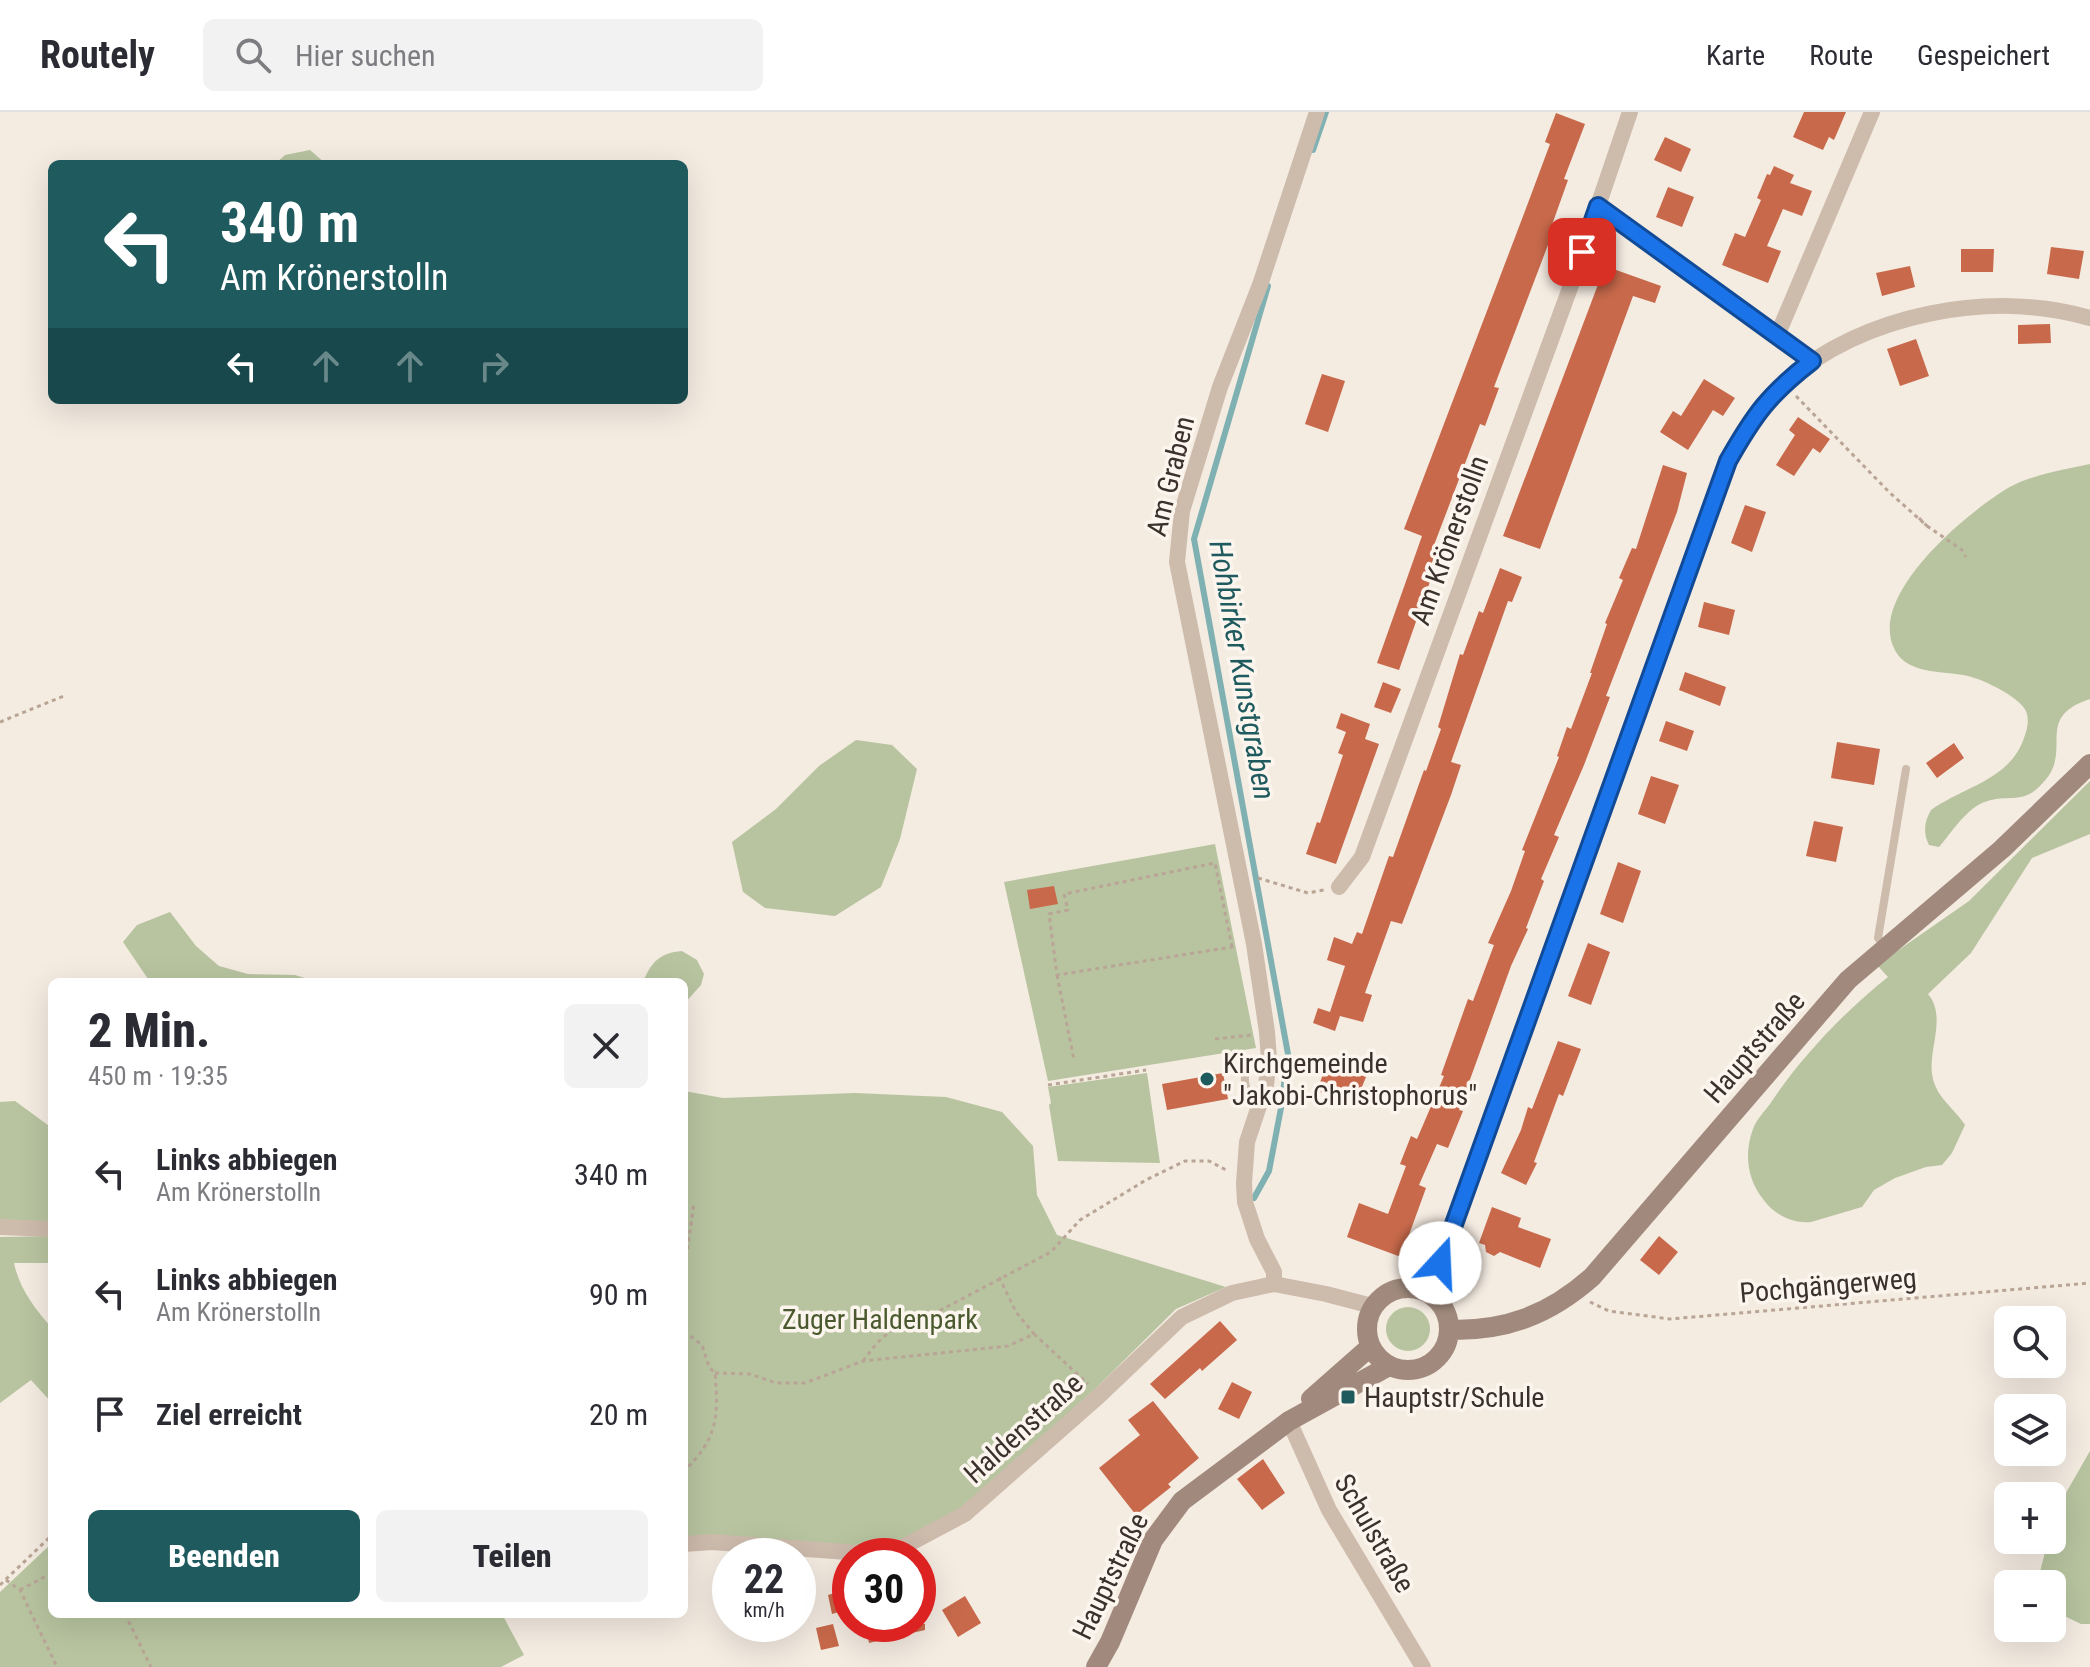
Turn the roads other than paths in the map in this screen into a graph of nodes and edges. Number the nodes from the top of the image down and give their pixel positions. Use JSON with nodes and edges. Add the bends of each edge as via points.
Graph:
{"nodes":[{"id":1,"x":1317,"y":112,"type":"edge"},
{"id":2,"x":1630,"y":112,"type":"edge"},
{"id":3,"x":1872,"y":112,"type":"edge"},
{"id":4,"x":1598,"y":206,"type":"junction"},
{"id":5,"x":2090,"y":318,"type":"edge"},
{"id":6,"x":1777,"y":336,"type":"junction"},
{"id":7,"x":1812,"y":361,"type":"junction"},
{"id":8,"x":2090,"y":764,"type":"edge"},
{"id":9,"x":1906,"y":769,"type":"dead end"},
{"id":10,"x":1339,"y":887,"type":"road end"},
{"id":11,"x":1886,"y":948,"type":"junction"},
{"id":12,"x":0,"y":1227,"type":"edge"},
{"id":13,"x":48,"y":1229,"type":"edge"},
{"id":14,"x":1274,"y":1284,"type":"junction"},
{"id":15,"x":1429,"y":1293,"type":"junction"},
{"id":16,"x":1372,"y":1306,"type":"junction"},
{"id":17,"x":1449,"y":1330,"type":"junction"},
{"id":18,"x":1370,"y":1347,"type":"junction"},
{"id":19,"x":1389,"y":1366,"type":"junction"},
{"id":20,"x":1289,"y":1421,"type":"junction"},
{"id":21,"x":688,"y":1544,"type":"edge"},
{"id":22,"x":1096,"y":1667,"type":"edge"},
{"id":23,"x":1423,"y":1667,"type":"edge"}],
"edges":[{"from":1,"to":14,"type":"street","name":"Am Graben","via":[[1220,387],[1182,511],[1177,562],[1267,1032],[1266,1085],[1247,1142],[1244,1183],[1245,1202],[1274,1272]]},
{"from":2,"to":4,"type":"street","name":"Am Krönerstolln"},
{"from":3,"to":6,"type":"street"},
{"from":4,"to":6,"type":"street"},
{"from":4,"to":10,"type":"street","name":"Am Krönerstolln","via":[[1362,857]]},
{"from":5,"to":7,"type":"street","via":[[2026,305],[1908,318]]},
{"from":6,"to":7,"type":"street"},
{"from":7,"to":15,"type":"street","via":[[1765,402],[1728,461]]},
{"from":8,"to":11,"type":"street","name":"Hauptstraße","via":[[2002,849]]},
{"from":9,"to":11,"type":"lane","via":[[1878,938]]},
{"from":11,"to":17,"type":"street","name":"Hauptstraße","via":[[1848,980],[1576,1291],[1517,1322]]},
{"from":12,"to":13,"type":"street"},
{"from":14,"to":16,"type":"street","name":"Haldenstraße"},
{"from":14,"to":21,"type":"street","name":"Haldenstraße","via":[[1232,1293],[1182,1317],[965,1514],[888,1555]]},
{"from":15,"to":16,"type":"street","via":[[1399,1288]]},
{"from":15,"to":17,"type":"street","via":[[1445,1310]]},
{"from":16,"to":18,"type":"street","via":[[1366,1325]]},
{"from":17,"to":19,"type":"street","via":[[1441,1353],[1426,1366]]},
{"from":18,"to":19,"type":"street"},
{"from":18,"to":20,"type":"street","name":"Hauptstraße"},
{"from":19,"to":20,"type":"street","name":"Hauptstraße"},
{"from":20,"to":22,"type":"street","name":"Hauptstraße","via":[[1182,1501],[1166,1520]]},
{"from":20,"to":23,"type":"street","name":"Schulstraße","via":[[1329,1510]]}]}
